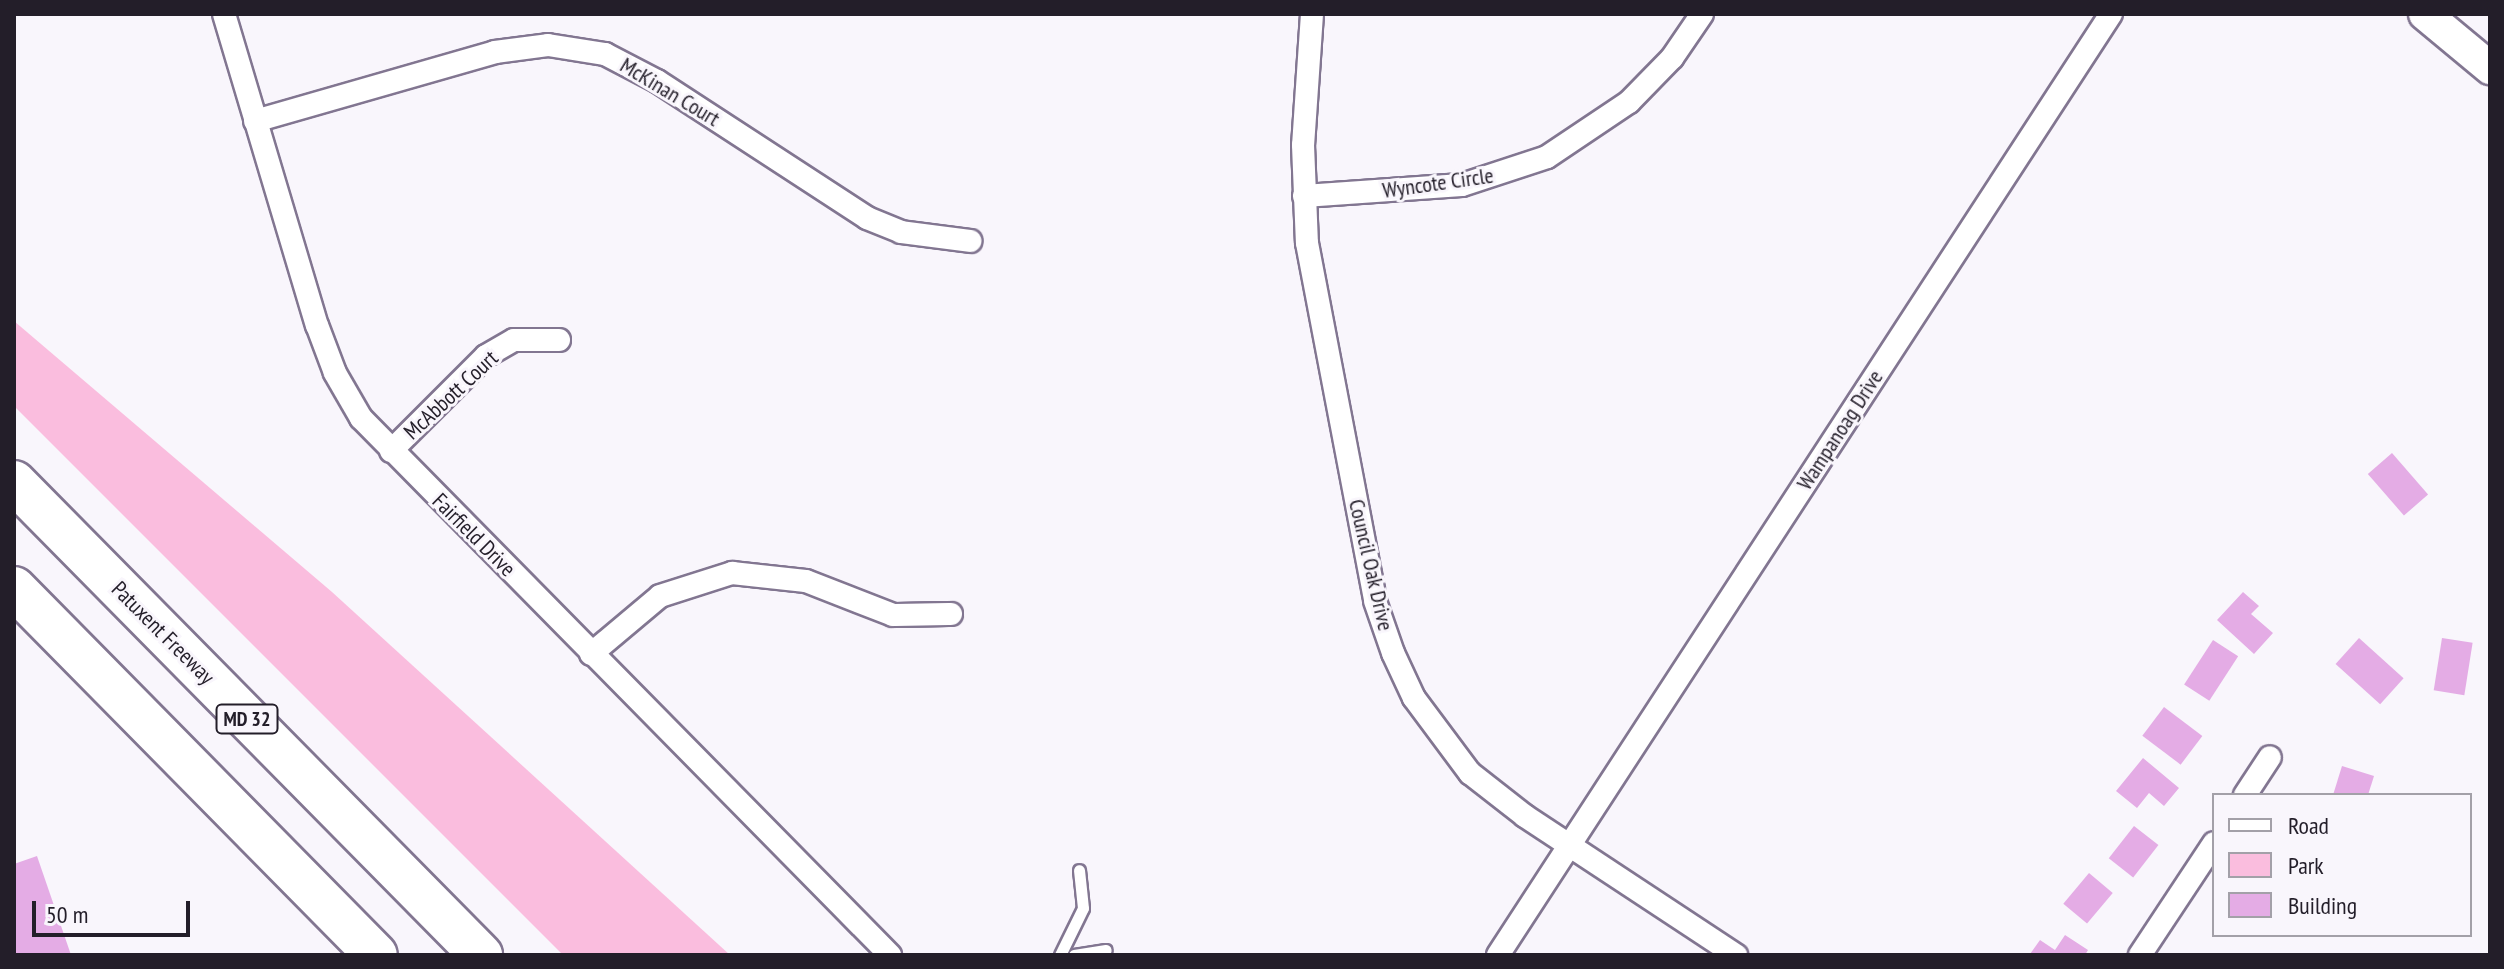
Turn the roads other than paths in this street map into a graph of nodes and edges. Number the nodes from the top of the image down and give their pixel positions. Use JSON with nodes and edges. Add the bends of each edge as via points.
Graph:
{"nodes":[{"id":1,"x":224,"y":14,"type":"edge"},
{"id":2,"x":1312,"y":14,"type":"edge"},
{"id":3,"x":1702,"y":14,"type":"edge"},
{"id":4,"x":2111,"y":14,"type":"edge"},
{"id":5,"x":2425,"y":14,"type":"edge"},
{"id":6,"x":2490,"y":68,"type":"edge"},
{"id":7,"x":255,"y":121,"type":"junction"},
{"id":8,"x":1304,"y":196,"type":"junction"},
{"id":9,"x":970,"y":241,"type":"dead end"},
{"id":10,"x":559,"y":340,"type":"dead end"},
{"id":11,"x":391,"y":451,"type":"junction"},
{"id":12,"x":14,"y":482,"type":"edge"},
{"id":13,"x":14,"y":588,"type":"edge"},
{"id":14,"x":951,"y":614,"type":"dead end"},
{"id":15,"x":591,"y":654,"type":"junction"},
{"id":16,"x":2270,"y":757,"type":"dead end"},
{"id":17,"x":2246,"y":793,"type":"edge"},
{"id":18,"x":1569,"y":846,"type":"junction"},
{"id":19,"x":2212,"y":846,"type":"edge"},
{"id":20,"x":1079,"y":870,"type":"dead end"},
{"id":21,"x":1106,"y":950,"type":"dead end"},
{"id":22,"x":376,"y":955,"type":"edge"},
{"id":23,"x":481,"y":955,"type":"edge"},
{"id":24,"x":890,"y":955,"type":"edge"},
{"id":25,"x":1060,"y":955,"type":"edge"},
{"id":26,"x":1074,"y":955,"type":"edge"},
{"id":27,"x":1498,"y":955,"type":"edge"},
{"id":28,"x":1736,"y":955,"type":"edge"},
{"id":29,"x":2140,"y":955,"type":"edge"}],
"edges":[{"from":1,"to":7,"type":"street","name":"Fairfield Drive"},
{"from":2,"to":8,"type":"street","name":"Council Oak Drive","via":[[1304,76]]},
{"from":3,"to":8,"type":"street","name":"Wyncote Circle","via":[[1672,58],[1629,102],[1547,157],[1462,185]]},
{"from":4,"to":18,"type":"street","name":"Wampanoag Drive"},
{"from":5,"to":6,"type":"street"},
{"from":7,"to":9,"type":"street","name":"McKinan Court","via":[[495,52],[548,45],[605,54],[657,81],[867,218],[901,232]]},
{"from":7,"to":11,"type":"street","name":"Fairfield Drive","via":[[335,373],[361,418]]},
{"from":8,"to":18,"type":"street","name":"Council Oak Drive","via":[[1307,243],[1341,428],[1375,601],[1393,653],[1414,698],[1470,773]]},
{"from":10,"to":11,"type":"street","name":"McAbbott Court","via":[[514,340],[486,356]]},
{"from":11,"to":15,"type":"street","name":"Fairfield Drive"},
{"from":12,"to":23,"type":"highway","name":"Patuxent Freeway","number":"MD 32"},
{"from":13,"to":22,"type":"highway"},
{"from":14,"to":15,"type":"street","via":[[893,615],[806,581],[732,573],[660,596]]},
{"from":15,"to":24,"type":"street","name":"Fairfield Drive"},
{"from":16,"to":17,"type":"street"},
{"from":18,"to":27,"type":"street","name":"Wampanoag Drive"},
{"from":18,"to":28,"type":"street","name":"Council Oak Drive"},
{"from":19,"to":29,"type":"street"},
{"from":20,"to":25,"type":"lane","via":[[1083,908]]},
{"from":21,"to":26,"type":"lane"}]}
